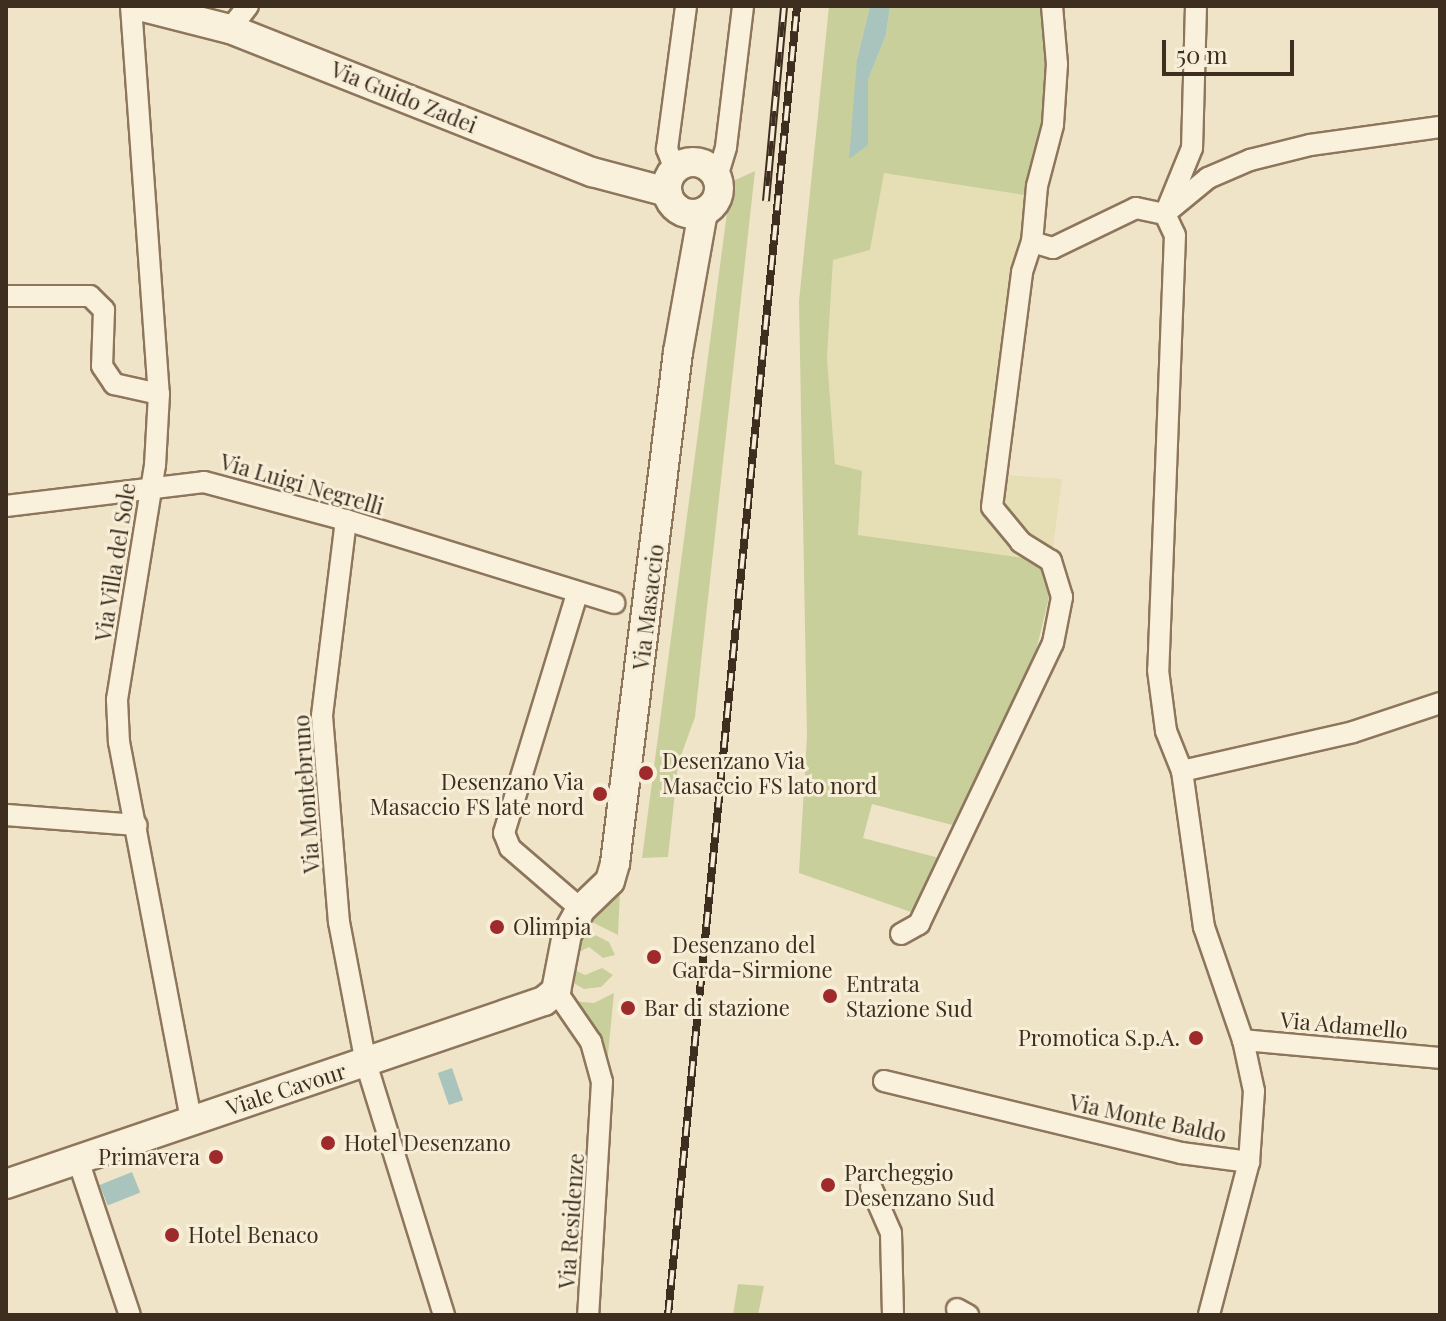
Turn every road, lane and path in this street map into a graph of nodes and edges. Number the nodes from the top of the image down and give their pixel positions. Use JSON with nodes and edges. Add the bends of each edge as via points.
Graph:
{"nodes":[{"id":1,"x":131,"y":6,"type":"edge"},
{"id":2,"x":139,"y":6,"type":"edge"},
{"id":3,"x":248,"y":6,"type":"edge"},
{"id":4,"x":686,"y":6,"type":"edge"},
{"id":5,"x":743,"y":6,"type":"edge"},
{"id":6,"x":1052,"y":6,"type":"edge"},
{"id":7,"x":1196,"y":6,"type":"edge"},
{"id":8,"x":230,"y":29,"type":"junction"},
{"id":9,"x":1440,"y":127,"type":"edge"},
{"id":10,"x":717,"y":177,"type":"junction"},
{"id":11,"x":671,"y":181,"type":"junction"},
{"id":12,"x":703,"y":212,"type":"junction"},
{"id":13,"x":1165,"y":214,"type":"junction"},
{"id":14,"x":1032,"y":242,"type":"junction"},
{"id":15,"x":6,"y":296,"type":"edge"},
{"id":16,"x":159,"y":394,"type":"junction"},
{"id":17,"x":150,"y":489,"type":"junction"},
{"id":18,"x":6,"y":506,"type":"edge"},
{"id":19,"x":346,"y":520,"type":"junction"},
{"id":20,"x":577,"y":594,"type":"junction"},
{"id":21,"x":614,"y":603,"type":"dead end"},
{"id":22,"x":1440,"y":703,"type":"edge"},
{"id":23,"x":1182,"y":771,"type":"junction"},
{"id":24,"x":6,"y":815,"type":"edge"},
{"id":25,"x":137,"y":825,"type":"junction"},
{"id":26,"x":581,"y":909,"type":"junction"},
{"id":27,"x":901,"y":934,"type":"dead end"},
{"id":28,"x":558,"y":988,"type":"junction"},
{"id":29,"x":1243,"y":1040,"type":"junction"},
{"id":30,"x":1440,"y":1058,"type":"edge"},
{"id":31,"x":366,"y":1063,"type":"junction"},
{"id":32,"x":884,"y":1081,"type":"dead end"},
{"id":33,"x":191,"y":1121,"type":"junction"},
{"id":34,"x":78,"y":1160,"type":"junction"},
{"id":35,"x":1249,"y":1162,"type":"junction"},
{"id":36,"x":6,"y":1184,"type":"edge"},
{"id":37,"x":871,"y":1187,"type":"dead end"},
{"id":38,"x":130,"y":1315,"type":"edge"},
{"id":39,"x":444,"y":1315,"type":"edge"},
{"id":40,"x":588,"y":1315,"type":"edge"},
{"id":41,"x":893,"y":1315,"type":"edge"},
{"id":42,"x":1209,"y":1315,"type":"edge"}],
"edges":[{"from":1,"to":16,"type":"street","name":"Via Villa del Sole"},
{"from":2,"to":8,"type":"street","name":"Via Guido Zadei"},
{"from":3,"to":8,"type":"street"},
{"from":4,"to":11,"type":"street","via":[[667,149]]},
{"from":5,"to":10,"type":"street","via":[[726,147]]},
{"from":6,"to":14,"type":"street","via":[[1057,64],[1053,125],[1037,186]]},
{"from":7,"to":13,"type":"street","via":[[1192,148]]},
{"from":8,"to":11,"type":"street","name":"Via Guido Zadei","via":[[592,172]]},
{"from":9,"to":13,"type":"street","via":[[1310,145],[1250,160],[1208,178]]},
{"from":10,"to":11,"type":"street","via":[[698,163]]},
{"from":10,"to":12,"type":"street","via":[[715,201]]},
{"from":11,"to":12,"type":"street","via":[[680,211]]},
{"from":12,"to":26,"type":"street","name":"Via Masaccio","via":[[678,352],[620,839],[610,881]]},
{"from":13,"to":14,"type":"street","via":[[1136,208],[1053,248]]},
{"from":13,"to":23,"type":"street","via":[[1175,235],[1158,670],[1166,731]]},
{"from":14,"to":27,"type":"street","via":[[1022,272],[992,507],[1021,542],[1051,561],[1062,597],[1053,643],[919,924]]},
{"from":15,"to":16,"type":"street","via":[[90,296],[104,310],[102,366],[114,384]]},
{"from":16,"to":17,"type":"street","name":"Via Villa del Sole"},
{"from":17,"to":18,"type":"street","name":"Via Luigi Negrelli"},
{"from":17,"to":19,"type":"street","name":"Via Luigi Negrelli","via":[[204,482]]},
{"from":17,"to":25,"type":"street","name":"Via Villa del Sole","via":[[117,700],[119,742]]},
{"from":19,"to":20,"type":"street","name":"Via Luigi Negrelli"},
{"from":19,"to":31,"type":"street","name":"Via Montebruno","via":[[322,716],[339,922]]},
{"from":20,"to":21,"type":"street","name":"Via Luigi Negrelli"},
{"from":20,"to":26,"type":"street","via":[[504,833],[510,848]]},
{"from":22,"to":23,"type":"street","via":[[1353,732]]},
{"from":23,"to":29,"type":"street","via":[[1204,927]]},
{"from":24,"to":25,"type":"street"},
{"from":25,"to":33,"type":"street","name":"Via Villa del Sole"},
{"from":26,"to":28,"type":"street","name":"Via Masaccio","via":[[557,963]]},
{"from":28,"to":31,"type":"street","name":"Viale Cavour","via":[[544,1001]]},
{"from":28,"to":40,"type":"street","name":"Via Residenze","via":[[601,1067],[602,1130]]},
{"from":29,"to":30,"type":"street","name":"Via Adamello"},
{"from":29,"to":35,"type":"street","via":[[1254,1091]]},
{"from":31,"to":33,"type":"street","name":"Viale Cavour"},
{"from":31,"to":39,"type":"street","name":"Via Montebruno"},
{"from":32,"to":35,"type":"street","name":"Via Monte Baldo","via":[[1181,1153]]},
{"from":33,"to":34,"type":"street","name":"Viale Cavour"},
{"from":34,"to":36,"type":"street","name":"Viale Cavour"},
{"from":34,"to":38,"type":"street"},
{"from":35,"to":42,"type":"street","name":"Via Monte Baldo"},
{"from":37,"to":41,"type":"street","via":[[891,1233]]}]}
